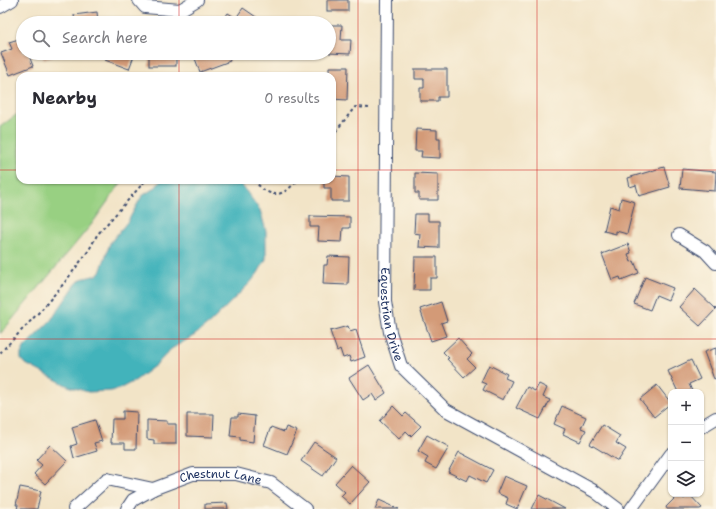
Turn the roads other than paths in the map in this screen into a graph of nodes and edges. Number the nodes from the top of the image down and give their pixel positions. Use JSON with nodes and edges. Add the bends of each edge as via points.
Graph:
{"nodes":[{"id":1,"x":12,"y":0,"type":"edge"},
{"id":2,"x":139,"y":0,"type":"edge"},
{"id":3,"x":197,"y":0,"type":"edge"},
{"id":4,"x":387,"y":0,"type":"edge"},
{"id":5,"x":0,"y":6,"type":"edge"},
{"id":6,"x":680,"y":235,"type":"dead end"},
{"id":7,"x":716,"y":263,"type":"edge"},
{"id":8,"x":716,"y":418,"type":"edge"},
{"id":9,"x":704,"y":426,"type":"edge"},
{"id":10,"x":668,"y":458,"type":"edge"},
{"id":11,"x":153,"y":489,"type":"junction"},
{"id":12,"x":74,"y":509,"type":"edge"},
{"id":13,"x":127,"y":509,"type":"edge"},
{"id":14,"x":305,"y":509,"type":"edge"},
{"id":15,"x":618,"y":509,"type":"edge"},
{"id":16,"x":631,"y":509,"type":"edge"}],
"edges":[{"from":1,"to":5,"type":"street"},
{"from":2,"to":3,"type":"street","via":[[145,7],[180,10]]},
{"from":4,"to":15,"type":"street","name":"Equestrian Drive","via":[[384,302],[401,366],[446,410],[594,491]]},
{"from":6,"to":7,"type":"street","via":[[705,251]]},
{"from":8,"to":9,"type":"street"},
{"from":10,"to":16,"type":"street"},
{"from":11,"to":12,"type":"street","via":[[108,479]]},
{"from":11,"to":13,"type":"street","name":"Chestnut Lane","via":[[133,500]]},
{"from":11,"to":14,"type":"street","name":"Chestnut Lane","via":[[193,474],[236,474],[271,483]]}]}
